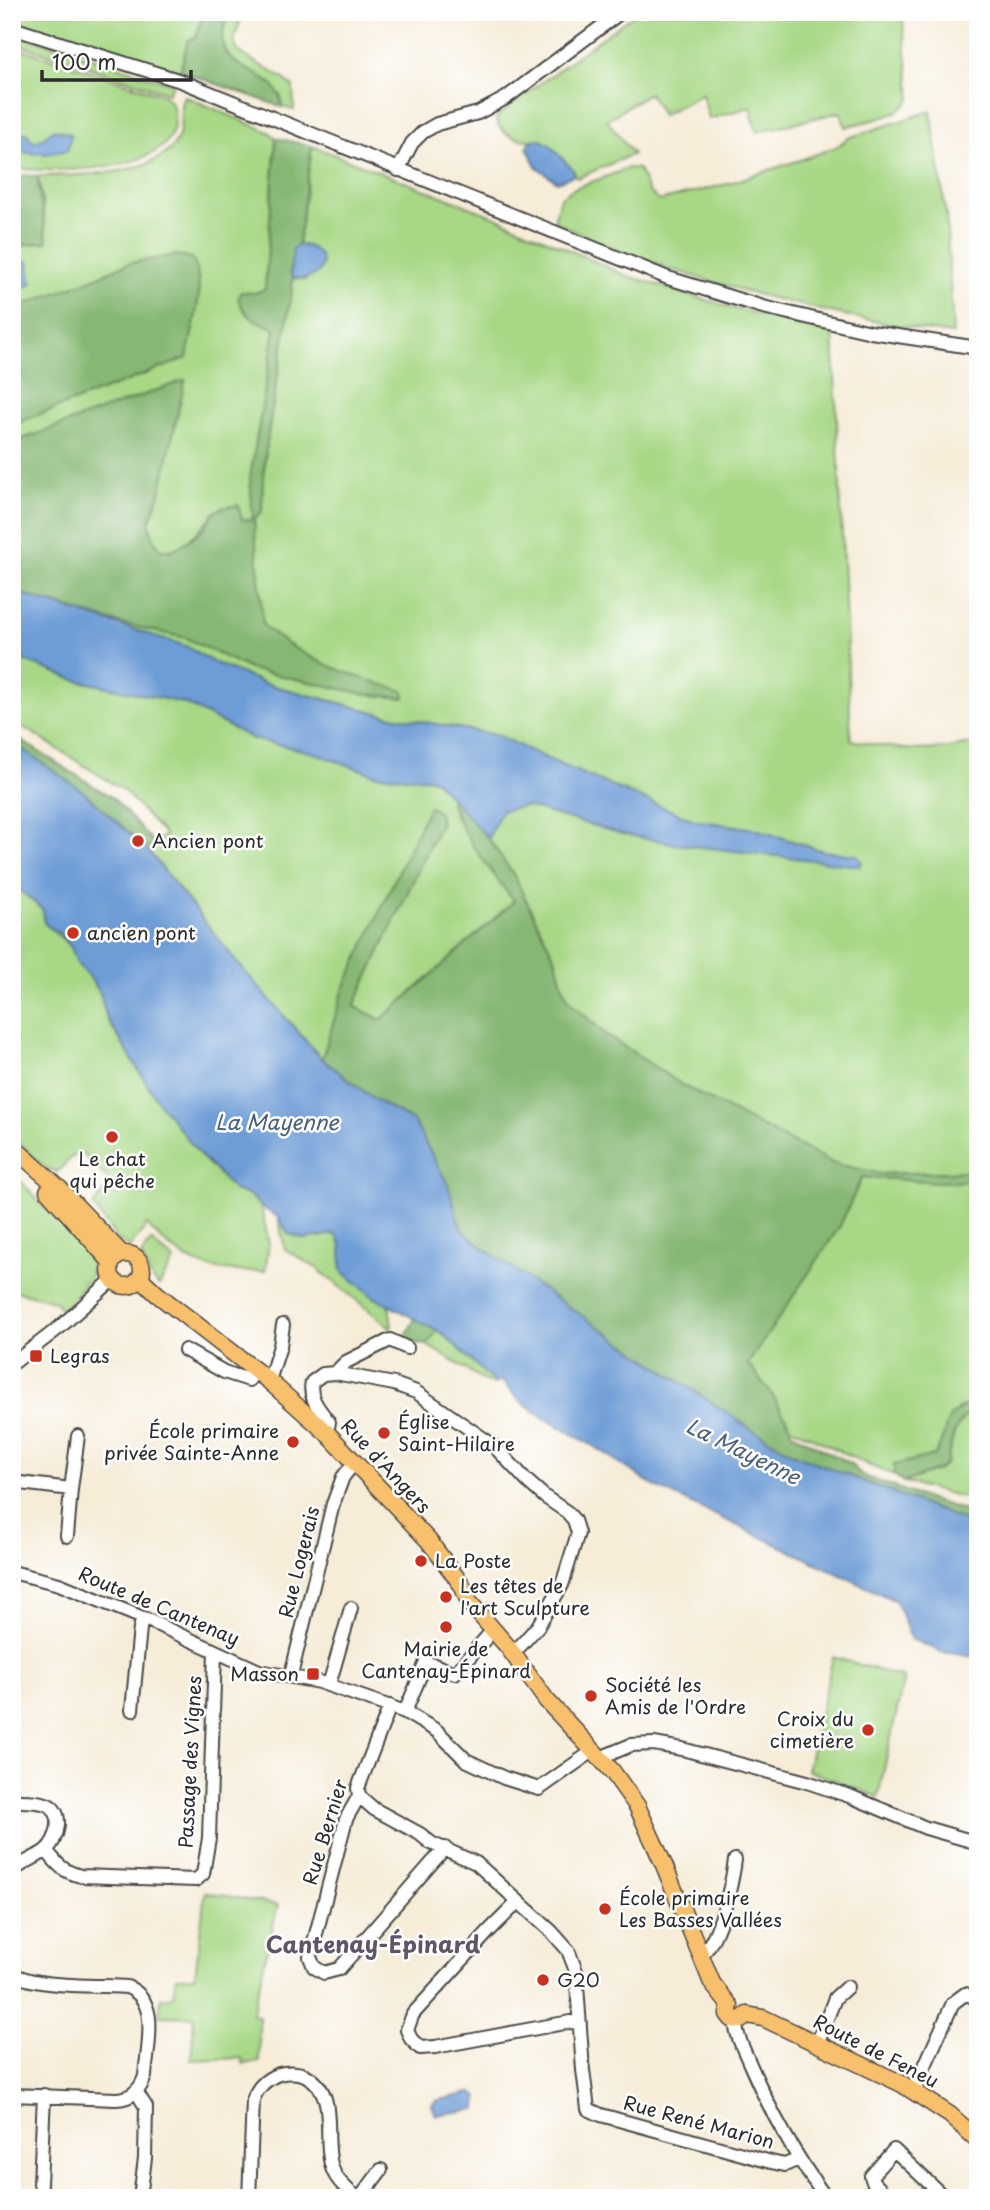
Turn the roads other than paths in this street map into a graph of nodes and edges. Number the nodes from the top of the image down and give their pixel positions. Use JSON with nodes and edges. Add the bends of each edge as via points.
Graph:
{"nodes":[{"id":1,"x":621,"y":12,"type":"edge"},
{"id":2,"x":12,"y":28,"type":"edge"},
{"id":3,"x":398,"y":170,"type":"junction"},
{"id":4,"x":978,"y":348,"type":"edge"},
{"id":5,"x":12,"y":1146,"type":"edge"},
{"id":6,"x":12,"y":1152,"type":"edge"},
{"id":7,"x":116,"y":1258,"type":"junction"},
{"id":8,"x":140,"y":1278,"type":"junction"},
{"id":9,"x":112,"y":1280,"type":"junction"},
{"id":10,"x":283,"y":1325,"type":"dead end"},
{"id":11,"x":407,"y":1348,"type":"dead end"},
{"id":12,"x":184,"y":1350,"type":"dead end"},
{"id":13,"x":12,"y":1364,"type":"edge"},
{"id":14,"x":335,"y":1373,"type":"junction"},
{"id":15,"x":262,"y":1377,"type":"junction"},
{"id":16,"x":327,"y":1433,"type":"junction"},
{"id":17,"x":78,"y":1436,"type":"dead end"},
{"id":18,"x":355,"y":1462,"type":"junction"},
{"id":19,"x":12,"y":1482,"type":"edge"},
{"id":20,"x":71,"y":1489,"type":"junction"},
{"id":21,"x":67,"y":1536,"type":"dead end"},
{"id":22,"x":12,"y":1572,"type":"edge"},
{"id":23,"x":351,"y":1608,"type":"dead end"},
{"id":24,"x":143,"y":1618,"type":"junction"},
{"id":25,"x":493,"y":1630,"type":"junction"},
{"id":26,"x":215,"y":1651,"type":"junction"},
{"id":27,"x":513,"y":1654,"type":"junction"},
{"id":28,"x":291,"y":1675,"type":"junction"},
{"id":29,"x":328,"y":1685,"type":"junction"},
{"id":30,"x":390,"y":1706,"type":"junction"},
{"id":31,"x":131,"y":1710,"type":"dead end"},
{"id":32,"x":405,"y":1712,"type":"junction"},
{"id":33,"x":596,"y":1754,"type":"junction"},
{"id":34,"x":359,"y":1796,"type":"junction"},
{"id":35,"x":12,"y":1801,"type":"edge"},
{"id":36,"x":978,"y":1843,"type":"edge"},
{"id":37,"x":445,"y":1849,"type":"junction"},
{"id":38,"x":46,"y":1850,"type":"junction"},
{"id":39,"x":735,"y":1860,"type":"dead end"},
{"id":40,"x":12,"y":1872,"type":"edge"},
{"id":41,"x":518,"y":1902,"type":"junction"},
{"id":42,"x":701,"y":1955,"type":"junction"},
{"id":43,"x":12,"y":1972,"type":"edge"},
{"id":44,"x":847,"y":1987,"type":"dead end"},
{"id":45,"x":978,"y":1998,"type":"edge"},
{"id":46,"x":737,"y":2014,"type":"junction"},
{"id":47,"x":580,"y":2023,"type":"junction"},
{"id":48,"x":817,"y":2044,"type":"junction"},
{"id":49,"x":914,"y":2090,"type":"junction"},
{"id":50,"x":136,"y":2091,"type":"junction"},
{"id":51,"x":12,"y":2095,"type":"edge"},
{"id":52,"x":44,"y":2095,"type":"junction"},
{"id":53,"x":978,"y":2140,"type":"edge"},
{"id":54,"x":799,"y":2159,"type":"junction"},
{"id":55,"x":381,"y":2171,"type":"dead end"},
{"id":56,"x":45,"y":2198,"type":"edge"},
{"id":57,"x":141,"y":2198,"type":"edge"},
{"id":58,"x":249,"y":2198,"type":"edge"},
{"id":59,"x":358,"y":2198,"type":"edge"},
{"id":60,"x":826,"y":2198,"type":"edge"},
{"id":61,"x":889,"y":2198,"type":"edge"},
{"id":62,"x":945,"y":2198,"type":"edge"}],
"edges":[{"from":1,"to":3,"type":"street","via":[[506,98],[424,132],[412,143]]},
{"from":2,"to":3,"type":"street","via":[[181,81]]},
{"from":3,"to":4,"type":"street","via":[[668,278],[763,307],[871,332]]},
{"from":5,"to":7,"type":"main road","via":[[60,1189]]},
{"from":6,"to":7,"type":"main road"},
{"from":7,"to":8,"type":"main road","via":[[134,1255],[142,1268]]},
{"from":7,"to":9,"type":"main road","via":[[109,1270]]},
{"from":8,"to":9,"type":"main road","via":[[127,1287]]},
{"from":8,"to":15,"type":"main road","name":"Rue d'Angers"},
{"from":9,"to":13,"type":"street"},
{"from":10,"to":15,"type":"street","via":[[280,1346]]},
{"from":11,"to":14,"type":"street","via":[[390,1340],[346,1362]]},
{"from":12,"to":15,"type":"street","via":[[224,1372],[249,1380]]},
{"from":14,"to":16,"type":"street","via":[[323,1374],[310,1390],[329,1422]]},
{"from":14,"to":27,"type":"street","via":[[394,1384],[430,1400],[494,1446],[574,1520],[578,1534],[562,1585],[551,1608]]},
{"from":15,"to":16,"type":"main road","name":"Rue d'Angers"},
{"from":16,"to":18,"type":"main road","name":"Rue d'Angers"},
{"from":17,"to":20,"type":"street"},
{"from":18,"to":25,"type":"main road","name":"Rue d'Angers","via":[[428,1541]]},
{"from":18,"to":28,"type":"street","name":"Rue Logerais","via":[[343,1477],[334,1504]]},
{"from":19,"to":20,"type":"street"},
{"from":20,"to":21,"type":"street"},
{"from":22,"to":24,"type":"street","name":"Route de Cantenay","via":[[59,1584]]},
{"from":23,"to":29,"type":"street"},
{"from":24,"to":26,"type":"street","name":"Route de Cantenay"},
{"from":24,"to":31,"type":"street"},
{"from":25,"to":27,"type":"main road","name":"Rue d'Angers"},
{"from":25,"to":32,"type":"street","via":[[455,1673],[426,1662]]},
{"from":26,"to":28,"type":"street","name":"Route de Cantenay","via":[[259,1671]]},
{"from":26,"to":38,"type":"street","name":"Passage des Vignes","via":[[209,1839],[203,1874],[196,1880],[81,1876],[60,1868]]},
{"from":27,"to":33,"type":"main road","name":"Rue d'Angers","via":[[547,1701]]},
{"from":28,"to":29,"type":"street","name":"Route de Cantenay"},
{"from":29,"to":30,"type":"street","name":"Route de Cantenay"},
{"from":30,"to":32,"type":"street","name":"Route de Cantenay"},
{"from":30,"to":34,"type":"street","name":"Rue Bernier","via":[[358,1788]]},
{"from":32,"to":33,"type":"street","name":"Route de Cantenay","via":[[437,1731],[466,1760],[539,1789]]},
{"from":33,"to":36,"type":"street","via":[[631,1745],[682,1749],[807,1782]]},
{"from":33,"to":42,"type":"main road","name":"Rue d'Angers","via":[[637,1806]]},
{"from":34,"to":37,"type":"street"},
{"from":34,"to":37,"type":"street","name":"Rue Bernier","via":[[346,1819],[310,1957],[319,1970],[331,1973],[339,1969]]},
{"from":35,"to":38,"type":"street","via":[[46,1804],[55,1813],[57,1832]]},
{"from":37,"to":41,"type":"street","via":[[476,1863]]},
{"from":38,"to":40,"type":"street"},
{"from":39,"to":42,"type":"street","via":[[718,1923]]},
{"from":41,"to":47,"type":"street","via":[[568,1950],[576,1971]]},
{"from":41,"to":47,"type":"street","via":[[413,2014],[407,2030],[411,2039],[420,2048],[435,2048]]},
{"from":42,"to":46,"type":"main road","name":"Rue d'Angers","via":[[712,1983]]},
{"from":43,"to":50,"type":"street","via":[[33,1982],[127,1987],[140,1994],[149,2015],[145,2076]]},
{"from":44,"to":48,"type":"street","via":[[835,1998]]},
{"from":45,"to":49,"type":"street","via":[[965,1994],[953,2003]]},
{"from":46,"to":48,"type":"main road","name":"Route de Feneu","via":[[763,2018]]},
{"from":46,"to":54,"type":"street","via":[[739,2039]]},
{"from":47,"to":54,"type":"street","name":"Rue René Marion","via":[[589,2109],[771,2162],[785,2165]]},
{"from":48,"to":49,"type":"main road","name":"Route de Feneu"},
{"from":49,"to":53,"type":"main road","name":"Route de Feneu"},
{"from":50,"to":52,"type":"street","via":[[124,2099]]},
{"from":50,"to":57,"type":"street","via":[[146,2107]]},
{"from":51,"to":52,"type":"street"},
{"from":52,"to":56,"type":"street","via":[[40,2185]]},
{"from":54,"to":60,"type":"street"},
{"from":55,"to":59,"type":"street"},
{"from":58,"to":59,"type":"street","via":[[256,2092],[281,2073],[300,2073],[321,2088],[327,2101],[331,2166]]},
{"from":61,"to":62,"type":"street","via":[[871,2176],[894,2150]]}]}
